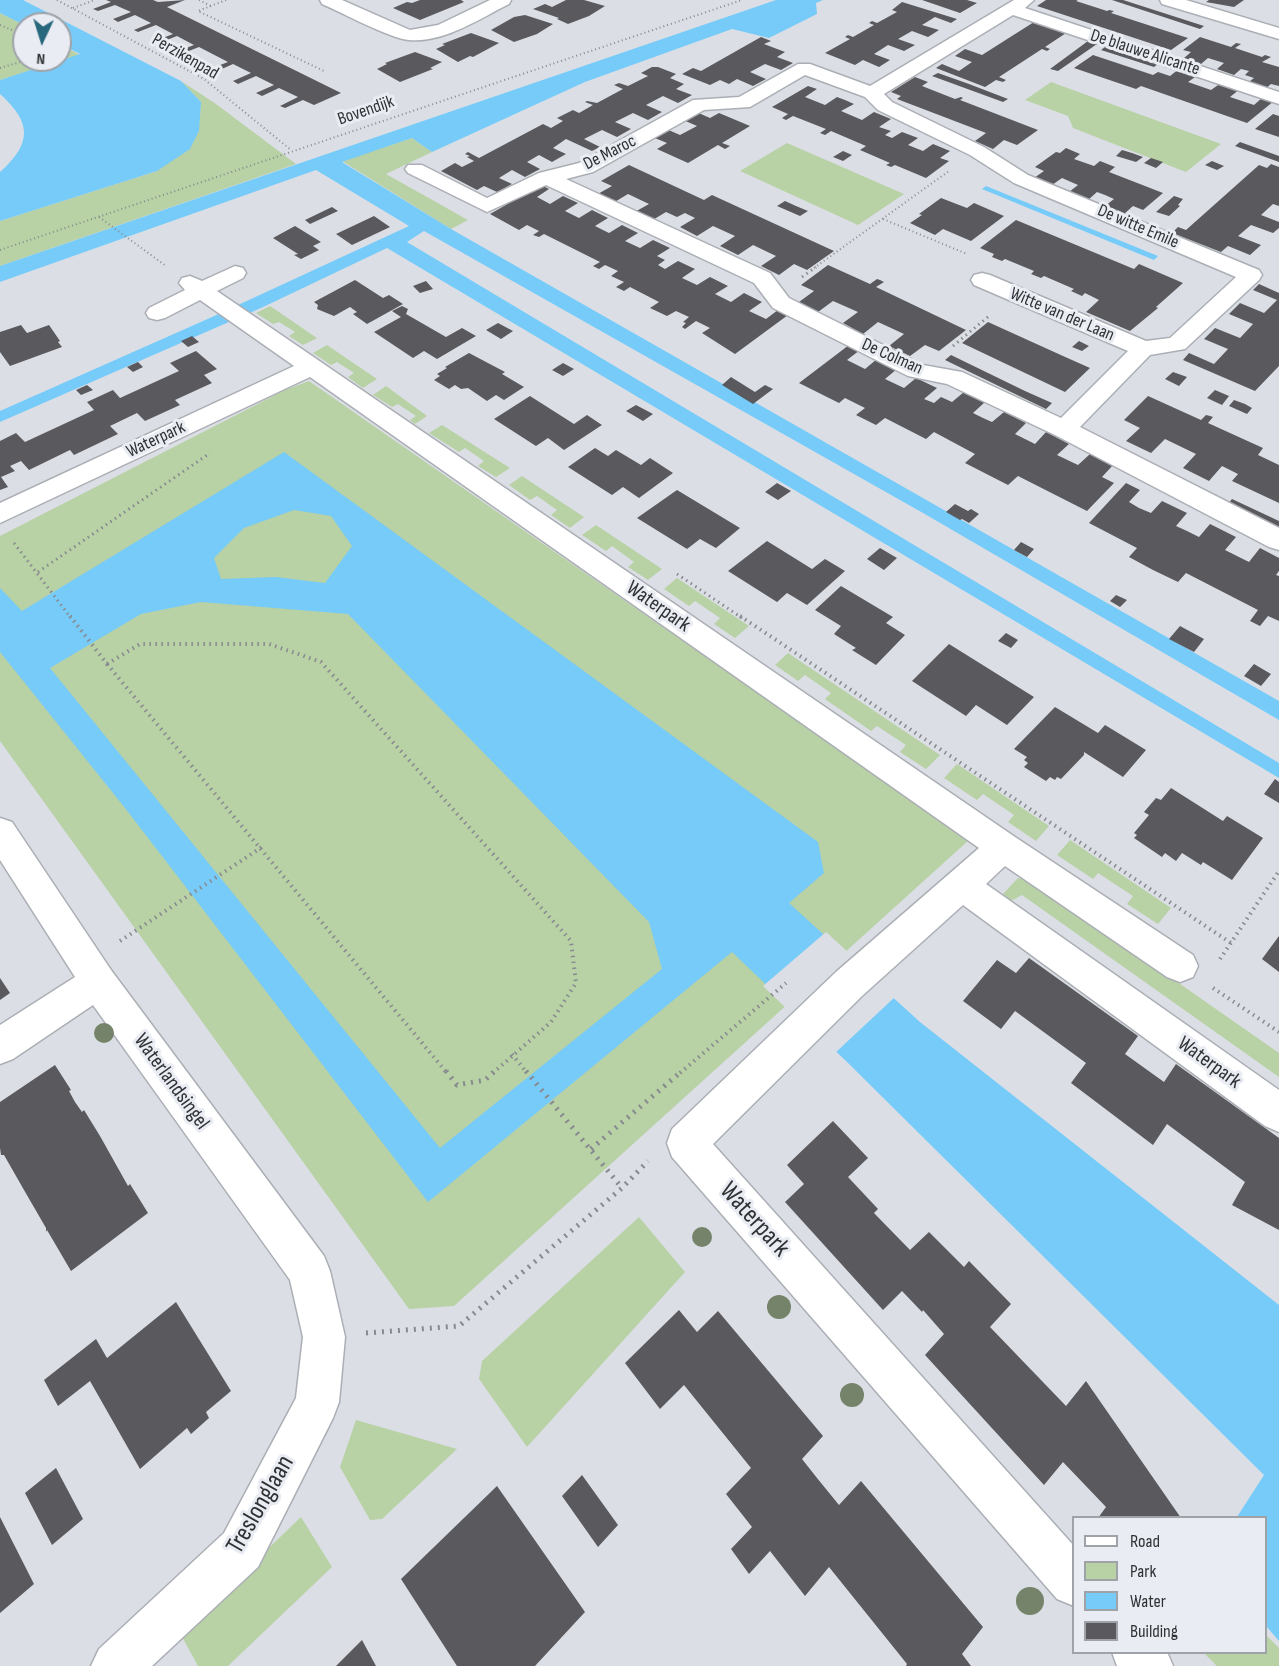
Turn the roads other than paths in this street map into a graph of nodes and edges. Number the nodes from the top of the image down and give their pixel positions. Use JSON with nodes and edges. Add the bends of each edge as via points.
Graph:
{"nodes":[{"id":1,"x":328,"y":0,"type":"edge"},
{"id":2,"x":503,"y":0,"type":"edge"},
{"id":3,"x":1168,"y":0,"type":"edge"},
{"id":4,"x":1018,"y":4,"type":"edge"},
{"id":5,"x":1279,"y":34,"type":"edge"},
{"id":6,"x":804,"y":68,"type":"joint"},
{"id":7,"x":872,"y":93,"type":"junction"},
{"id":8,"x":1279,"y":98,"type":"edge"},
{"id":9,"x":415,"y":169,"type":"dead end"},
{"id":10,"x":546,"y":177,"type":"junction"},
{"id":11,"x":235,"y":273,"type":"dead end"},
{"id":12,"x":982,"y":280,"type":"road end"},
{"id":13,"x":195,"y":287,"type":"junction"},
{"id":14,"x":157,"y":313,"type":"dead end"},
{"id":15,"x":1143,"y":349,"type":"junction"},
{"id":16,"x":312,"y":367,"type":"junction"},
{"id":17,"x":1064,"y":429,"type":"junction"},
{"id":18,"x":0,"y":514,"type":"edge"},
{"id":19,"x":1279,"y":540,"type":"edge"},
{"id":20,"x":0,"y":832,"type":"edge"},
{"id":21,"x":1004,"y":847,"type":"junction"},
{"id":22,"x":963,"y":886,"type":"junction"},
{"id":23,"x":1180,"y":966,"type":"road end"},
{"id":24,"x":98,"y":982,"type":"junction"},
{"id":25,"x":0,"y":1046,"type":"edge"},
{"id":26,"x":1279,"y":1113,"type":"edge"},
{"id":27,"x":324,"y":1337,"type":"joint"},
{"id":28,"x":1072,"y":1580,"type":"edge"},
{"id":29,"x":1137,"y":1654,"type":"edge"},
{"id":30,"x":116,"y":1666,"type":"edge"},
{"id":31,"x":1148,"y":1666,"type":"edge"}],
"edges":[{"from":1,"to":2,"type":"street","via":[[416,36],[431,34]]},
{"from":3,"to":5,"type":"street","via":[[1265,23]]},
{"from":4,"to":7,"type":"street"},
{"from":4,"to":8,"type":"street","name":"De blauwe Alicante"},
{"from":6,"to":7,"type":"street","name":"De witte Emile"},
{"from":6,"to":10,"type":"street","name":"De Maroc","via":[[742,103],[700,104],[586,168]]},
{"from":7,"to":15,"type":"street","name":"De witte Emile","via":[[885,106],[977,151],[1021,179],[1261,275],[1177,344]]},
{"from":9,"to":10,"type":"street","name":"De Maroc","via":[[486,206]]},
{"from":10,"to":17,"type":"street","name":"De Colman","via":[[762,278],[781,303],[922,372],[953,377]]},
{"from":11,"to":13,"type":"street"},
{"from":12,"to":15,"type":"street","name":"Witte van der Laan"},
{"from":13,"to":14,"type":"street"},
{"from":13,"to":16,"type":"street","name":"Waterpark"},
{"from":15,"to":17,"type":"street"},
{"from":16,"to":18,"type":"street","name":"Waterpark"},
{"from":16,"to":21,"type":"street","name":"Waterpark"},
{"from":17,"to":19,"type":"street","name":"De Colman"},
{"from":20,"to":24,"type":"street","name":"Waterlandsingel"},
{"from":21,"to":22,"type":"street"},
{"from":21,"to":23,"type":"street","name":"Waterpark"},
{"from":22,"to":26,"type":"street","name":"Waterpark"},
{"from":22,"to":28,"type":"street","name":"Waterpark","via":[[783,1046],[686,1143]]},
{"from":24,"to":25,"type":"street"},
{"from":24,"to":27,"type":"street","name":"Waterlandsingel","via":[[309,1271]]},
{"from":27,"to":30,"type":"street","name":"Treslonglaan","via":[[317,1402],[241,1550]]},
{"from":29,"to":31,"type":"street"}]}
